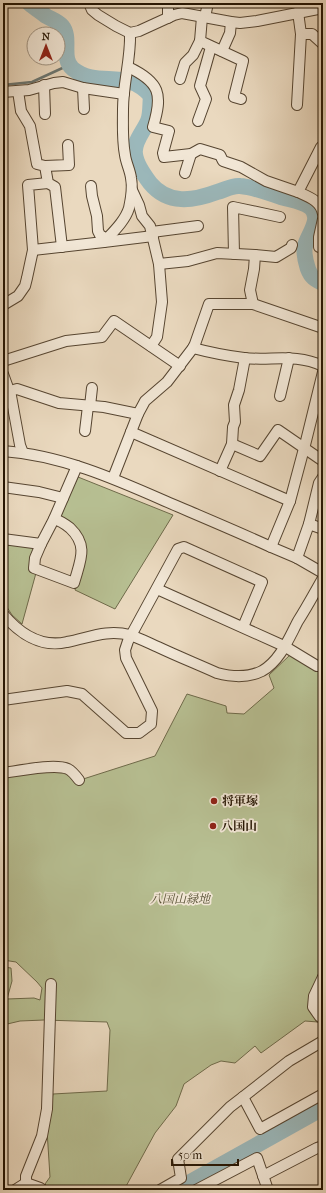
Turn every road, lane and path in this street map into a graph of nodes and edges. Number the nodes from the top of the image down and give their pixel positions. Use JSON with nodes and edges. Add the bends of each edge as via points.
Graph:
{"nodes":[{"id":1,"x":89,"y":3,"type":"edge"},
{"id":2,"x":168,"y":3,"type":"edge"},
{"id":3,"x":208,"y":3,"type":"edge"},
{"id":4,"x":323,"y":8,"type":"edge"},
{"id":5,"x":294,"y":10,"type":"edge"},
{"id":6,"x":203,"y":17,"type":"junction"},
{"id":7,"x":168,"y":18,"type":"junction"},
{"id":8,"x":231,"y":22,"type":"junction"},
{"id":9,"x":130,"y":33,"type":"junction"},
{"id":10,"x":301,"y":34,"type":"junction"},
{"id":11,"x":200,"y":41,"type":"junction"},
{"id":12,"x":323,"y":44,"type":"edge"},
{"id":13,"x":210,"y":47,"type":"junction"},
{"id":14,"x":222,"y":51,"type":"junction"},
{"id":15,"x":128,"y":67,"type":"junction"},
{"id":16,"x":180,"y":79,"type":"dead end"},
{"id":17,"x":44,"y":86,"type":"junction"},
{"id":18,"x":84,"y":88,"type":"junction"},
{"id":19,"x":18,"y":91,"type":"junction"},
{"id":20,"x":3,"y":92,"type":"edge"},
{"id":21,"x":124,"y":93,"type":"junction"},
{"id":22,"x":241,"y":99,"type":"dead end"},
{"id":23,"x":297,"y":105,"type":"dead end"},
{"id":24,"x":84,"y":109,"type":"dead end"},
{"id":25,"x":45,"y":114,"type":"dead end"},
{"id":26,"x":198,"y":121,"type":"dead end"},
{"id":27,"x":68,"y":145,"type":"dead end"},
{"id":28,"x":323,"y":148,"type":"edge"},
{"id":29,"x":191,"y":154,"type":"junction"},
{"id":30,"x":45,"y":166,"type":"junction"},
{"id":31,"x":185,"y":173,"type":"dead end"},
{"id":32,"x":48,"y":183,"type":"junction"},
{"id":33,"x":91,"y":186,"type":"dead end"},
{"id":34,"x":132,"y":190,"type":"junction"},
{"id":35,"x":298,"y":192,"type":"junction"},
{"id":36,"x":323,"y":214,"type":"edge"},
{"id":37,"x":280,"y":217,"type":"dead end"},
{"id":38,"x":323,"y":220,"type":"edge"},
{"id":39,"x":198,"y":226,"type":"dead end"},
{"id":40,"x":153,"y":234,"type":"junction"},
{"id":41,"x":105,"y":240,"type":"junction"},
{"id":42,"x":292,"y":245,"type":"dead end"},
{"id":43,"x":62,"y":247,"type":"junction"},
{"id":44,"x":319,"y":247,"type":"dead end"},
{"id":45,"x":33,"y":250,"type":"junction"},
{"id":46,"x":234,"y":254,"type":"junction"},
{"id":47,"x":255,"y":255,"type":"junction"},
{"id":48,"x":159,"y":264,"type":"junction"},
{"id":49,"x":253,"y":304,"type":"junction"},
{"id":50,"x":3,"y":305,"type":"edge"},
{"id":51,"x":323,"y":328,"type":"edge"},
{"id":52,"x":151,"y":346,"type":"junction"},
{"id":53,"x":193,"y":348,"type":"junction"},
{"id":54,"x":245,"y":358,"type":"junction"},
{"id":55,"x":289,"y":358,"type":"junction"},
{"id":56,"x":3,"y":361,"type":"edge"},
{"id":57,"x":180,"y":366,"type":"junction"},
{"id":58,"x":323,"y":366,"type":"edge"},
{"id":59,"x":323,"y":372,"type":"edge"},
{"id":60,"x":3,"y":374,"type":"edge"},
{"id":61,"x":92,"y":388,"type":"dead end"},
{"id":62,"x":6,"y":392,"type":"edge"},
{"id":63,"x":280,"y":396,"type":"dead end"},
{"id":64,"x":89,"y":406,"type":"junction"},
{"id":65,"x":138,"y":414,"type":"junction"},
{"id":66,"x":85,"y":431,"type":"dead end"},
{"id":67,"x":132,"y":432,"type":"junction"},
{"id":68,"x":232,"y":444,"type":"junction"},
{"id":69,"x":304,"y":448,"type":"junction"},
{"id":70,"x":3,"y":451,"type":"edge"},
{"id":71,"x":23,"y":453,"type":"junction"},
{"id":72,"x":323,"y":461,"type":"edge"},
{"id":73,"x":77,"y":466,"type":"junction"},
{"id":74,"x":220,"y":471,"type":"junction"},
{"id":75,"x":323,"y":477,"type":"edge"},
{"id":76,"x":113,"y":478,"type":"junction"},
{"id":77,"x":3,"y":487,"type":"edge"},
{"id":78,"x":63,"y":498,"type":"junction"},
{"id":79,"x":290,"y":501,"type":"junction"},
{"id":80,"x":54,"y":519,"type":"junction"},
{"id":81,"x":309,"y":524,"type":"junction"},
{"id":82,"x":323,"y":529,"type":"edge"},
{"id":83,"x":3,"y":538,"type":"edge"},
{"id":84,"x":41,"y":544,"type":"junction"},
{"id":85,"x":271,"y":546,"type":"junction"},
{"id":86,"x":297,"y":558,"type":"junction"},
{"id":87,"x":323,"y":573,"type":"edge"},
{"id":88,"x":323,"y":578,"type":"edge"},
{"id":89,"x":157,"y":588,"type":"junction"},
{"id":90,"x":3,"y":614,"type":"edge"},
{"id":91,"x":243,"y":627,"type":"junction"},
{"id":92,"x":131,"y":636,"type":"junction"},
{"id":93,"x":284,"y":646,"type":"junction"},
{"id":94,"x":323,"y":666,"type":"edge"},
{"id":95,"x":3,"y":700,"type":"edge"},
{"id":96,"x":3,"y":773,"type":"edge"},
{"id":97,"x":79,"y":780,"type":"dead end"},
{"id":98,"x":323,"y":977,"type":"edge"},
{"id":99,"x":51,"y":984,"type":"dead end"},
{"id":100,"x":322,"y":1017,"type":"edge"},
{"id":101,"x":323,"y":1041,"type":"edge"},
{"id":102,"x":323,"y":1094,"type":"edge"},
{"id":103,"x":243,"y":1097,"type":"junction"},
{"id":104,"x":323,"y":1146,"type":"edge"},
{"id":105,"x":263,"y":1176,"type":"junction"},
{"id":106,"x":26,"y":1183,"type":"junction"},
{"id":107,"x":15,"y":1190,"type":"edge"},
{"id":108,"x":43,"y":1190,"type":"edge"},
{"id":109,"x":160,"y":1190,"type":"edge"},
{"id":110,"x":196,"y":1190,"type":"edge"},
{"id":111,"x":268,"y":1190,"type":"edge"}],
"edges":[{"from":1,"to":9,"type":"street","via":[[98,16]]},
{"from":2,"to":7,"type":"street"},
{"from":3,"to":6,"type":"street"},
{"from":4,"to":5,"type":"street"},
{"from":5,"to":8,"type":"street","via":[[257,21]]},
{"from":5,"to":10,"type":"street"},
{"from":6,"to":7,"type":"street","via":[[182,13]]},
{"from":6,"to":8,"type":"street"},
{"from":6,"to":11,"type":"street"},
{"from":7,"to":9,"type":"street"},
{"from":8,"to":14,"type":"street","via":[[230,33]]},
{"from":9,"to":15,"type":"street"},
{"from":10,"to":12,"type":"street","via":[[312,34]]},
{"from":10,"to":23,"type":"street"},
{"from":11,"to":13,"type":"street"},
{"from":11,"to":16,"type":"street","via":[[193,55],[185,63]]},
{"from":13,"to":14,"type":"street"},
{"from":13,"to":26,"type":"street","via":[[200,86],[206,99]]},
{"from":14,"to":22,"type":"street","via":[[243,61],[234,97]]},
{"from":15,"to":21,"type":"street"},
{"from":15,"to":29,"type":"street","via":[[153,83],[156,88],[159,98],[153,127],[169,131],[164,157]]},
{"from":17,"to":18,"type":"street","via":[[63,82]]},
{"from":17,"to":19,"type":"street"},
{"from":17,"to":25,"type":"street"},
{"from":18,"to":21,"type":"street"},
{"from":18,"to":24,"type":"street"},
{"from":19,"to":20,"type":"street"},
{"from":19,"to":30,"type":"street","via":[[21,111],[30,126],[37,164]]},
{"from":21,"to":34,"type":"street","via":[[125,155],[132,179]]},
{"from":27,"to":30,"type":"street","via":[[69,165]]},
{"from":28,"to":35,"type":"street","via":[[321,147]]},
{"from":29,"to":31,"type":"street"},
{"from":29,"to":35,"type":"street","via":[[200,149],[220,155],[223,161],[241,167],[266,181]]},
{"from":30,"to":32,"type":"street"},
{"from":32,"to":43,"type":"street","via":[[55,187]]},
{"from":32,"to":45,"type":"street","via":[[28,184]]},
{"from":33,"to":41,"type":"street","via":[[98,231]]},
{"from":34,"to":40,"type":"street","via":[[142,216]]},
{"from":34,"to":41,"type":"street","via":[[125,219]]},
{"from":35,"to":36,"type":"street","via":[[316,201],[321,206]]},
{"from":37,"to":46,"type":"street","via":[[234,207]]},
{"from":38,"to":44,"type":"street"},
{"from":39,"to":40,"type":"street"},
{"from":40,"to":41,"type":"street"},
{"from":40,"to":48,"type":"street"},
{"from":41,"to":43,"type":"street"},
{"from":42,"to":47,"type":"street","via":[[276,257]]},
{"from":43,"to":45,"type":"street"},
{"from":45,"to":50,"type":"street","via":[[25,286],[18,296]]},
{"from":46,"to":47,"type":"street"},
{"from":46,"to":48,"type":"street","via":[[217,253],[188,261]]},
{"from":47,"to":49,"type":"street","via":[[250,290]]},
{"from":48,"to":52,"type":"street","via":[[162,302],[157,337]]},
{"from":49,"to":51,"type":"street"},
{"from":49,"to":53,"type":"street","via":[[209,304]]},
{"from":52,"to":56,"type":"street","via":[[114,321],[102,337],[66,342]]},
{"from":52,"to":57,"type":"street"},
{"from":53,"to":54,"type":"street"},
{"from":53,"to":57,"type":"street"},
{"from":54,"to":55,"type":"street"},
{"from":54,"to":68,"type":"street","via":[[234,406]]},
{"from":55,"to":58,"type":"street","via":[[304,359]]},
{"from":55,"to":63,"type":"street"},
{"from":57,"to":65,"type":"street","via":[[167,382],[145,401]]},
{"from":59,"to":69,"type":"street"},
{"from":60,"to":62,"type":"street"},
{"from":61,"to":64,"type":"street"},
{"from":62,"to":64,"type":"street","via":[[17,389],[59,403]]},
{"from":62,"to":71,"type":"street","via":[[11,396]]},
{"from":64,"to":65,"type":"street"},
{"from":64,"to":66,"type":"street"},
{"from":65,"to":67,"type":"street"},
{"from":67,"to":74,"type":"street"},
{"from":67,"to":76,"type":"street"},
{"from":68,"to":69,"type":"street","via":[[260,456],[278,430]]},
{"from":68,"to":74,"type":"street"},
{"from":69,"to":72,"type":"street"},
{"from":69,"to":79,"type":"street"},
{"from":70,"to":71,"type":"street"},
{"from":71,"to":73,"type":"street"},
{"from":73,"to":76,"type":"street"},
{"from":73,"to":78,"type":"street"},
{"from":74,"to":79,"type":"street"},
{"from":75,"to":81,"type":"street","via":[[319,483]]},
{"from":76,"to":85,"type":"street"},
{"from":77,"to":78,"type":"street"},
{"from":78,"to":80,"type":"street"},
{"from":79,"to":85,"type":"street"},
{"from":80,"to":84,"type":"street"},
{"from":80,"to":84,"type":"street","via":[[61,521],[80,540],[82,551],[74,583],[34,568]]},
{"from":81,"to":82,"type":"street"},
{"from":81,"to":86,"type":"street"},
{"from":83,"to":84,"type":"street"},
{"from":85,"to":86,"type":"street"},
{"from":86,"to":87,"type":"street"},
{"from":88,"to":93,"type":"street"},
{"from":89,"to":91,"type":"street"},
{"from":89,"to":91,"type":"street","via":[[178,549],[184,547],[262,582]]},
{"from":89,"to":92,"type":"street"},
{"from":90,"to":92,"type":"street","via":[[21,633],[52,644],[113,632]]},
{"from":91,"to":93,"type":"street"},
{"from":92,"to":93,"type":"street","via":[[217,673],[238,677],[262,670],[273,662]]},
{"from":92,"to":95,"type":"street","via":[[125,650],[126,658],[152,711],[150,724],[139,733],[126,733],[82,694],[67,691]]},
{"from":93,"to":94,"type":"street","via":[[317,666]]},
{"from":96,"to":97,"type":"street","via":[[60,767],[69,769]]},
{"from":98,"to":100,"type":"street","via":[[314,996],[314,1007]]},
{"from":99,"to":106,"type":"street","via":[[47,1109],[42,1136],[26,1176]]},
{"from":101,"to":103,"type":"street","via":[[289,1061]]},
{"from":102,"to":103,"type":"street","via":[[260,1129]]},
{"from":103,"to":109,"type":"street","via":[[178,1159],[181,1178]]},
{"from":104,"to":105,"type":"street"},
{"from":105,"to":110,"type":"street","via":[[257,1158]]},
{"from":105,"to":111,"type":"street"},
{"from":106,"to":107,"type":"street"},
{"from":106,"to":108,"type":"street"}]}
